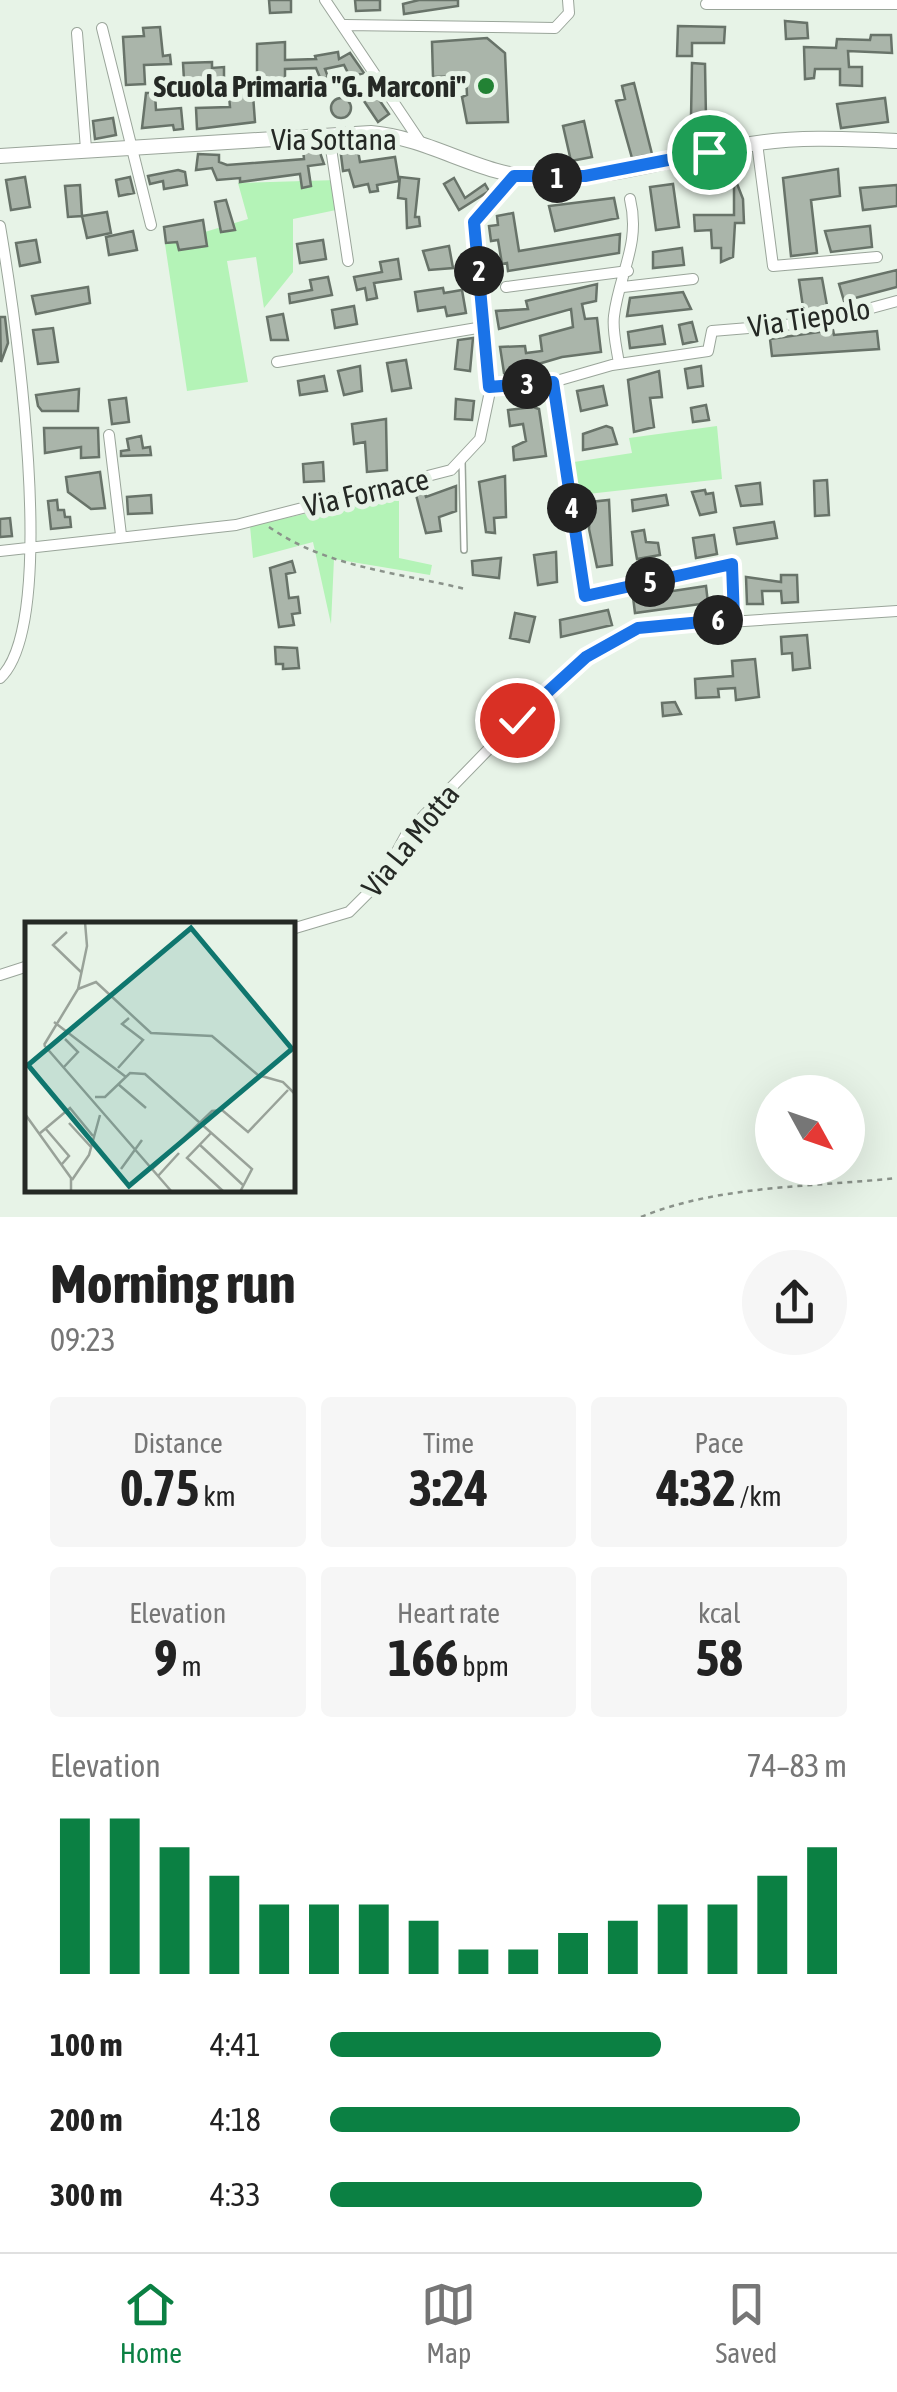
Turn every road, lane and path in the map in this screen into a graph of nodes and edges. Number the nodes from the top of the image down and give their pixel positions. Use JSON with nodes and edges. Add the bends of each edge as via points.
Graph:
{"nodes":[{"id":1,"x":324,"y":0,"type":"edge"},
{"id":2,"x":568,"y":0,"type":"edge"},
{"id":3,"x":706,"y":4,"type":"dead end"},
{"id":4,"x":897,"y":4,"type":"edge"},
{"id":5,"x":345,"y":25,"type":"junction"},
{"id":6,"x":102,"y":28,"type":"dead end"},
{"id":7,"x":76,"y":33,"type":"dead end"},
{"id":8,"x":329,"y":135,"type":"junction"},
{"id":9,"x":419,"y":140,"type":"junction"},
{"id":10,"x":897,"y":141,"type":"edge"},
{"id":11,"x":757,"y":143,"type":"junction"},
{"id":12,"x":133,"y":146,"type":"junction"},
{"id":13,"x":86,"y":149,"type":"junction"},
{"id":14,"x":0,"y":156,"type":"edge"},
{"id":15,"x":514,"y":176,"type":"junction"},
{"id":16,"x":630,"y":198,"type":"dead end"},
{"id":17,"x":152,"y":225,"type":"dead end"},
{"id":18,"x":0,"y":226,"type":"edge"},
{"id":19,"x":878,"y":257,"type":"dead end"},
{"id":20,"x":348,"y":261,"type":"dead end"},
{"id":21,"x":628,"y":271,"type":"junction"},
{"id":22,"x":693,"y":279,"type":"dead end"},
{"id":23,"x":506,"y":287,"type":"dead end"},
{"id":24,"x":623,"y":287,"type":"junction"},
{"id":25,"x":897,"y":301,"type":"edge"},
{"id":26,"x":483,"y":327,"type":"junction"},
{"id":27,"x":276,"y":362,"type":"dead end"},
{"id":28,"x":619,"y":364,"type":"junction"},
{"id":29,"x":553,"y":382,"type":"junction"},
{"id":30,"x":489,"y":387,"type":"junction"},
{"id":31,"x":109,"y":436,"type":"dead end"},
{"id":32,"x":462,"y":462,"type":"junction"},
{"id":33,"x":257,"y":518,"type":"junction"},
{"id":34,"x":120,"y":536,"type":"junction"},
{"id":35,"x":30,"y":547,"type":"junction"},
{"id":36,"x":464,"y":550,"type":"dead end"},
{"id":37,"x":0,"y":551,"type":"edge"},
{"id":38,"x":465,"y":590,"type":"dead end"},
{"id":39,"x":897,"y":611,"type":"edge"},
{"id":40,"x":734,"y":619,"type":"junction"},
{"id":41,"x":0,"y":678,"type":"edge"},
{"id":42,"x":295,"y":928,"type":"edge"},
{"id":43,"x":25,"y":967,"type":"edge"},
{"id":44,"x":0,"y":975,"type":"edge"},
{"id":45,"x":897,"y":1178,"type":"edge"},
{"id":46,"x":641,"y":1217,"type":"edge"}],
"edges":[{"from":1,"to":5,"type":"street"},
{"from":2,"to":5,"type":"street","via":[[569,13],[555,28]]},
{"from":3,"to":4,"type":"street"},
{"from":5,"to":9,"type":"street"},
{"from":6,"to":12,"type":"street"},
{"from":7,"to":13,"type":"street"},
{"from":8,"to":9,"type":"street","name":"Via Sottana"},
{"from":8,"to":12,"type":"street","name":"Via Sottana"},
{"from":8,"to":20,"type":"street"},
{"from":9,"to":15,"type":"street","name":"Via Sottana"},
{"from":10,"to":11,"type":"street","name":"Via Sottana"},
{"from":11,"to":15,"type":"street","name":"Via Sottana","via":[[585,176]]},
{"from":11,"to":19,"type":"street","via":[[772,266]]},
{"from":12,"to":13,"type":"street","name":"Via Sottana"},
{"from":12,"to":17,"type":"street"},
{"from":13,"to":14,"type":"street","name":"Via Sottana"},
{"from":15,"to":26,"type":"street","name":"Via Fornace","via":[[474,222]]},
{"from":16,"to":21,"type":"street","via":[[635,218]]},
{"from":18,"to":35,"type":"street","via":[[22,357]]},
{"from":21,"to":23,"type":"street"},
{"from":21,"to":24,"type":"street"},
{"from":22,"to":24,"type":"street"},
{"from":24,"to":28,"type":"street","via":[[613,317]]},
{"from":25,"to":28,"type":"street","name":"Via Tiepolo","via":[[820,322],[712,331],[708,352]]},
{"from":26,"to":27,"type":"street"},
{"from":26,"to":30,"type":"street","name":"Via Fornace"},
{"from":28,"to":29,"type":"street","name":"Via Tiepolo"},
{"from":29,"to":30,"type":"street","name":"Via Tiepolo"},
{"from":29,"to":40,"type":"street","via":[[585,596],[732,564]]},
{"from":30,"to":32,"type":"street","name":"Via Fornace","via":[[480,438]]},
{"from":31,"to":34,"type":"street"},
{"from":32,"to":33,"type":"street","name":"Via Fornace","via":[[428,478]]},
{"from":32,"to":36,"type":"lane"},
{"from":33,"to":34,"type":"street","name":"Via Fornace"},
{"from":33,"to":38,"type":"path","name":"Via Fornace","via":[[300,548]]},
{"from":34,"to":35,"type":"street","name":"Via Fornace"},
{"from":35,"to":37,"type":"street","name":"Via Fornace"},
{"from":35,"to":41,"type":"street","via":[[22,642]]},
{"from":39,"to":40,"type":"street","name":"Via La Motta"},
{"from":40,"to":42,"type":"street","name":"Via La Motta","via":[[638,628],[586,657],[407,833],[382,878],[348,912]]},
{"from":43,"to":44,"type":"street"},
{"from":45,"to":46,"type":"path","via":[[741,1194],[666,1206]]}]}
